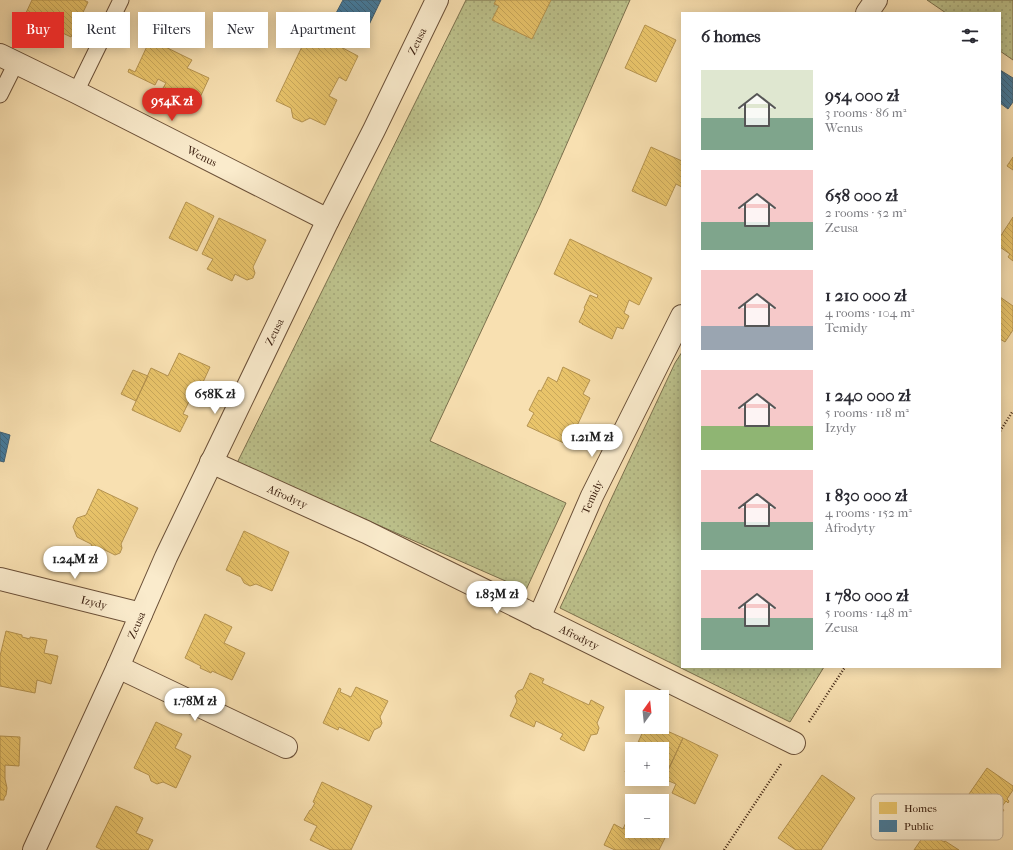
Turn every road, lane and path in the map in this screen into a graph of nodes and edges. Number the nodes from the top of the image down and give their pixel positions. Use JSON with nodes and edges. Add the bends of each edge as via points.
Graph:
{"nodes":[{"id":1,"x":121,"y":0,"type":"edge"},
{"id":2,"x":436,"y":0,"type":"edge"},
{"id":3,"x":876,"y":0,"type":"edge"},
{"id":4,"x":868,"y":12,"type":"edge"},
{"id":5,"x":8,"y":59,"type":"edge"},
{"id":6,"x":76,"y":92,"type":"junction"},
{"id":7,"x":0,"y":95,"type":"edge"},
{"id":8,"x":328,"y":220,"type":"junction"},
{"id":9,"x":681,"y":318,"type":"edge"},
{"id":10,"x":1013,"y":411,"type":"edge"},
{"id":11,"x":1001,"y":429,"type":"edge"},
{"id":12,"x":211,"y":462,"type":"junction"},
{"id":13,"x":0,"y":579,"type":"edge"},
{"id":14,"x":141,"y":614,"type":"junction"},
{"id":15,"x":539,"y":618,"type":"junction"},
{"id":16,"x":118,"y":667,"type":"junction"},
{"id":17,"x":794,"y":743,"type":"dead end"},
{"id":18,"x":286,"y":747,"type":"dead end"},
{"id":19,"x":34,"y":850,"type":"edge"}],
"edges":[{"from":1,"to":6,"type":"lane"},
{"from":2,"to":8,"type":"street","name":"Zeusa"},
{"from":3,"to":4,"type":"street"},
{"from":5,"to":6,"type":"street","name":"Wenus"},
{"from":5,"to":7,"type":"lane","name":"Wenus"},
{"from":6,"to":8,"type":"street","name":"Wenus"},
{"from":8,"to":12,"type":"street","name":"Zeusa"},
{"from":9,"to":15,"type":"street","name":"Temidy","via":[[592,496]]},
{"from":10,"to":11,"type":"path"},
{"from":12,"to":14,"type":"street","name":"Zeusa"},
{"from":12,"to":15,"type":"street","name":"Afrodyty","via":[[366,532]]},
{"from":13,"to":14,"type":"street","name":"Izydy"},
{"from":14,"to":16,"type":"street","name":"Zeusa"},
{"from":15,"to":17,"type":"street","name":"Afrodyty"},
{"from":16,"to":18,"type":"street"},
{"from":16,"to":19,"type":"street","name":"Zeusa"}]}
